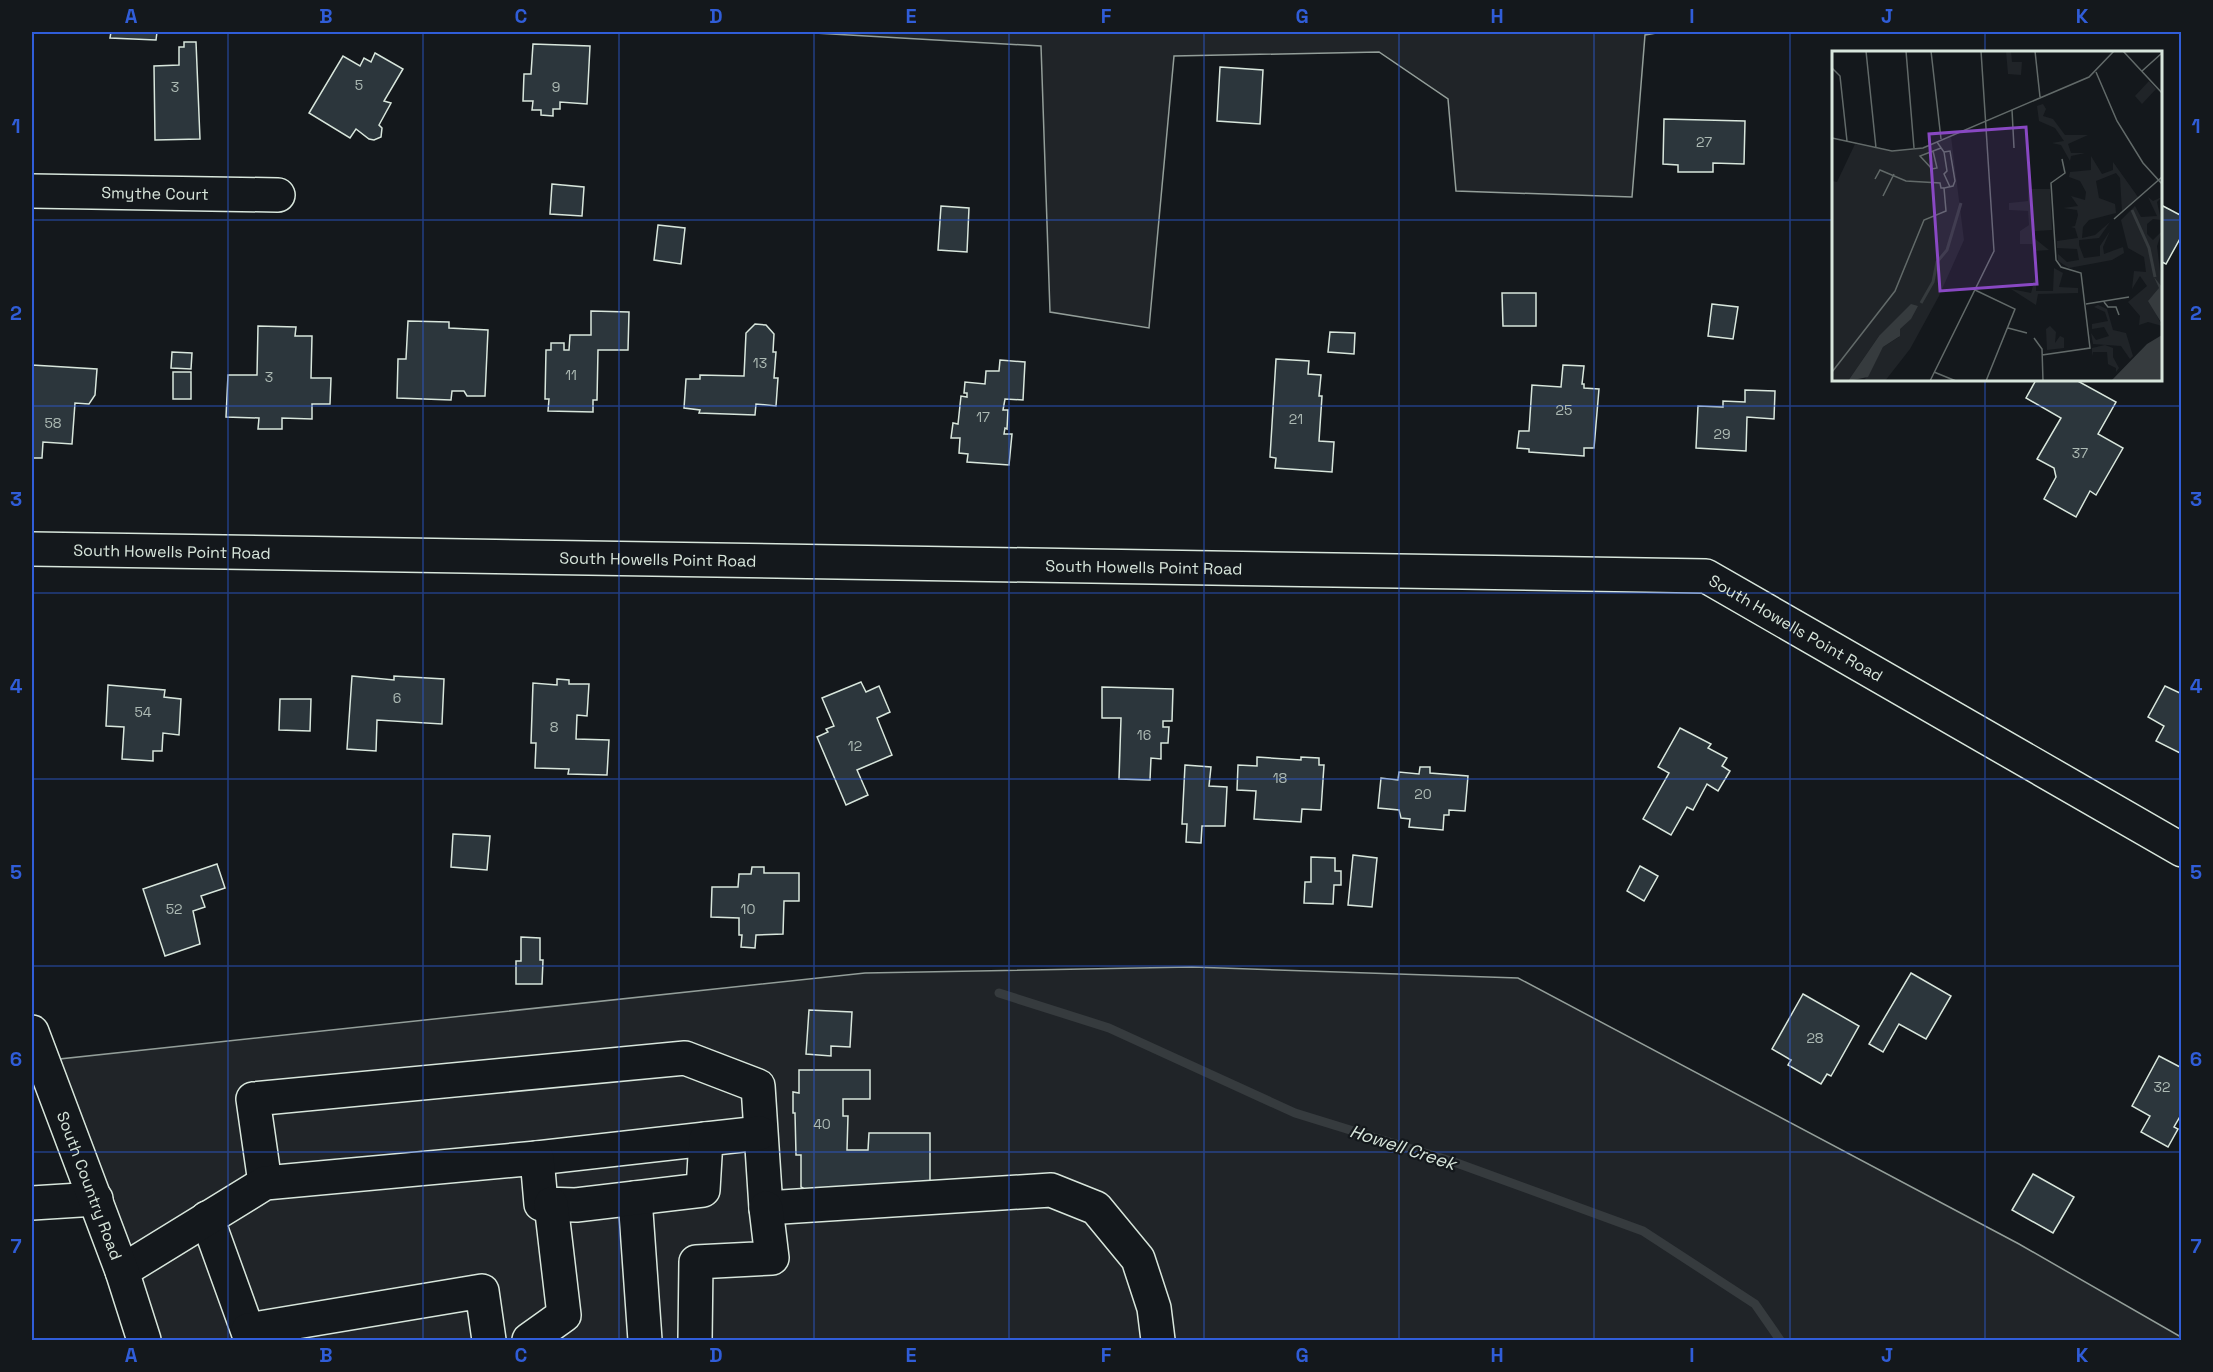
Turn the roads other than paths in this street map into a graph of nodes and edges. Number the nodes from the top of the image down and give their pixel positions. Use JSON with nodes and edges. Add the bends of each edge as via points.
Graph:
{"nodes":[{"id":1,"x":32,"y":191,"type":"edge"},
{"id":2,"x":278,"y":195,"type":"dead end"},
{"id":3,"x":32,"y":549,"type":"edge"},
{"id":4,"x":2181,"y":850,"type":"edge"},
{"id":5,"x":32,"y":1032,"type":"edge"},
{"id":6,"x":760,"y":1134,"type":"junction"},
{"id":7,"x":706,"y":1139,"type":"junction"},
{"id":8,"x":537,"y":1158,"type":"junction"},
{"id":9,"x":265,"y":1183,"type":"junction"},
{"id":10,"x":635,"y":1198,"type":"junction"},
{"id":11,"x":96,"y":1200,"type":"junction"},
{"id":12,"x":32,"y":1203,"type":"edge"},
{"id":13,"x":551,"y":1204,"type":"junction"},
{"id":14,"x":766,"y":1208,"type":"junction"},
{"id":15,"x":207,"y":1218,"type":"junction"},
{"id":16,"x":122,"y":1271,"type":"junction"},
{"id":17,"x":250,"y":1335,"type":"edge"},
{"id":18,"x":144,"y":1341,"type":"edge"},
{"id":19,"x":489,"y":1341,"type":"edge"},
{"id":20,"x":529,"y":1341,"type":"edge"},
{"id":21,"x":645,"y":1341,"type":"edge"},
{"id":22,"x":695,"y":1341,"type":"edge"},
{"id":23,"x":1158,"y":1341,"type":"edge"}],
"edges":[{"from":1,"to":2,"type":"street","name":"Smythe Court"},
{"from":3,"to":4,"type":"street","name":"South Howells Point Road","via":[[1706,576]]},
{"from":5,"to":11,"type":"street","name":"South Country Road"},
{"from":6,"to":7,"type":"street"},
{"from":6,"to":9,"type":"street","via":[[758,1086],[685,1058],[254,1099]]},
{"from":6,"to":14,"type":"street"},
{"from":7,"to":8,"type":"street"},
{"from":7,"to":10,"type":"street","via":[[703,1190]]},
{"from":8,"to":9,"type":"street"},
{"from":8,"to":13,"type":"street","via":[[542,1203]]},
{"from":9,"to":15,"type":"street"},
{"from":10,"to":13,"type":"street"},
{"from":10,"to":21,"type":"street"},
{"from":11,"to":12,"type":"street"},
{"from":11,"to":16,"type":"street","name":"South Country Road"},
{"from":13,"to":20,"type":"street","via":[[564,1315]]},
{"from":14,"to":22,"type":"street","via":[[772,1258],[696,1262]]},
{"from":14,"to":23,"type":"street","via":[[1051,1190],[1096,1208],[1138,1259],[1154,1308]]},
{"from":15,"to":16,"type":"street"},
{"from":15,"to":17,"type":"street"},
{"from":16,"to":18,"type":"street","name":"South Country Road"},
{"from":17,"to":19,"type":"street","via":[[482,1291]]}]}
